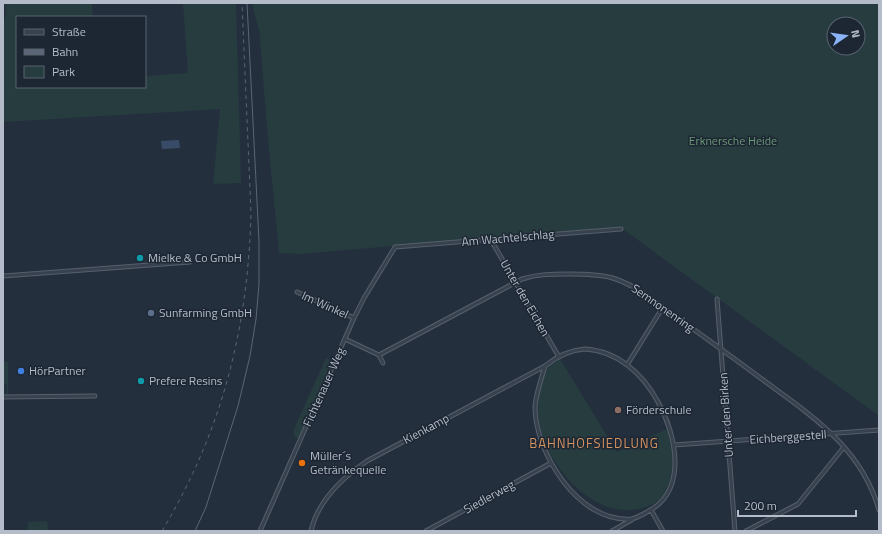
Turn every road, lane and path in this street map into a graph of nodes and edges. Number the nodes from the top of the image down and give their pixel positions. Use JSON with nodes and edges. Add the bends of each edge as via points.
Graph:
{"nodes":[{"id":1,"x":621,"y":229,"type":"dead end"},
{"id":2,"x":490,"y":240,"type":"junction"},
{"id":3,"x":395,"y":247,"type":"joint"},
{"id":4,"x":190,"y":262,"type":"dead end"},
{"id":5,"x":3,"y":276,"type":"edge"},
{"id":6,"x":515,"y":282,"type":"junction"},
{"id":7,"x":297,"y":292,"type":"dead end"},
{"id":8,"x":717,"y":299,"type":"dead end"},
{"id":9,"x":663,"y":307,"type":"junction"},
{"id":10,"x":354,"y":318,"type":"junction"},
{"id":11,"x":344,"y":339,"type":"junction"},
{"id":12,"x":721,"y":349,"type":"junction"},
{"id":13,"x":379,"y":355,"type":"junction"},
{"id":14,"x":559,"y":357,"type":"junction"},
{"id":15,"x":383,"y":363,"type":"dead end"},
{"id":16,"x":627,"y":365,"type":"junction"},
{"id":17,"x":545,"y":366,"type":"junction"},
{"id":18,"x":95,"y":396,"type":"dead end"},
{"id":19,"x":3,"y":397,"type":"edge"},
{"id":20,"x":879,"y":430,"type":"edge"},
{"id":21,"x":831,"y":434,"type":"junction"},
{"id":22,"x":728,"y":442,"type":"junction"},
{"id":23,"x":674,"y":445,"type":"junction"},
{"id":24,"x":844,"y":447,"type":"junction"},
{"id":25,"x":551,"y":463,"type":"junction"},
{"id":26,"x":651,"y":510,"type":"junction"},
{"id":27,"x":879,"y":510,"type":"edge"},
{"id":28,"x":635,"y":518,"type":"junction"},
{"id":29,"x":260,"y":531,"type":"edge"},
{"id":30,"x":311,"y":531,"type":"edge"},
{"id":31,"x":426,"y":531,"type":"edge"},
{"id":32,"x":612,"y":531,"type":"edge"},
{"id":33,"x":663,"y":531,"type":"edge"},
{"id":34,"x":736,"y":531,"type":"edge"},
{"id":35,"x":746,"y":531,"type":"edge"}],
"edges":[{"from":1,"to":2,"type":"street","name":"Am Wachtelschlag"},
{"from":2,"to":3,"type":"street","name":"Am Wachtelschlag"},
{"from":2,"to":6,"type":"street","name":"Unter den Eichen"},
{"from":3,"to":10,"type":"street","name":"Fichtenauer Weg"},
{"from":4,"to":5,"type":"street"},
{"from":6,"to":9,"type":"street","name":"Semnonenring","via":[[544,274],[594,274],[627,283]]},
{"from":6,"to":13,"type":"street","name":"Semnonenring"},
{"from":6,"to":14,"type":"street","name":"Unter den Eichen"},
{"from":7,"to":10,"type":"street","name":"Im Winkel"},
{"from":8,"to":12,"type":"street","name":"Unter den Birken"},
{"from":9,"to":12,"type":"street","name":"Semnonenring"},
{"from":9,"to":16,"type":"street"},
{"from":10,"to":11,"type":"street","name":"Fichtenauer Weg"},
{"from":11,"to":13,"type":"street"},
{"from":11,"to":29,"type":"street","name":"Fichtenauer Weg"},
{"from":12,"to":21,"type":"street","name":"Semnonenring","via":[[802,408]]},
{"from":12,"to":22,"type":"street","name":"Unter den Birken"},
{"from":13,"to":15,"type":"street"},
{"from":14,"to":16,"type":"street","name":"Kienkamp","via":[[578,350],[594,350],[611,355]]},
{"from":14,"to":17,"type":"street","name":"Kienkamp"},
{"from":16,"to":23,"type":"street","name":"Kienkamp","via":[[654,394],[665,416]]},
{"from":17,"to":25,"type":"street","via":[[535,408],[538,428]]},
{"from":17,"to":30,"type":"street","name":"Kienkamp","via":[[352,471],[320,506]]},
{"from":18,"to":19,"type":"street"},
{"from":20,"to":21,"type":"street","name":"Eichberggestell"},
{"from":21,"to":22,"type":"street","name":"Eichberggestell"},
{"from":21,"to":24,"type":"street","name":"Semnonenring"},
{"from":22,"to":23,"type":"street","name":"Eichberggestell"},
{"from":22,"to":34,"type":"street","name":"Unter den Birken"},
{"from":23,"to":26,"type":"street","name":"Kienkamp","via":[[675,464],[671,484],[664,498]]},
{"from":24,"to":27,"type":"street","name":"Semnonenring","via":[[868,480]]},
{"from":24,"to":35,"type":"street","via":[[798,504]]},
{"from":25,"to":28,"type":"street","via":[[570,489],[589,506],[605,515]]},
{"from":25,"to":31,"type":"street","name":"Siedlerweg"},
{"from":26,"to":28,"type":"street","name":"Kienkamp"},
{"from":26,"to":33,"type":"street"},
{"from":28,"to":32,"type":"street","name":"Kienkamp"}]}
